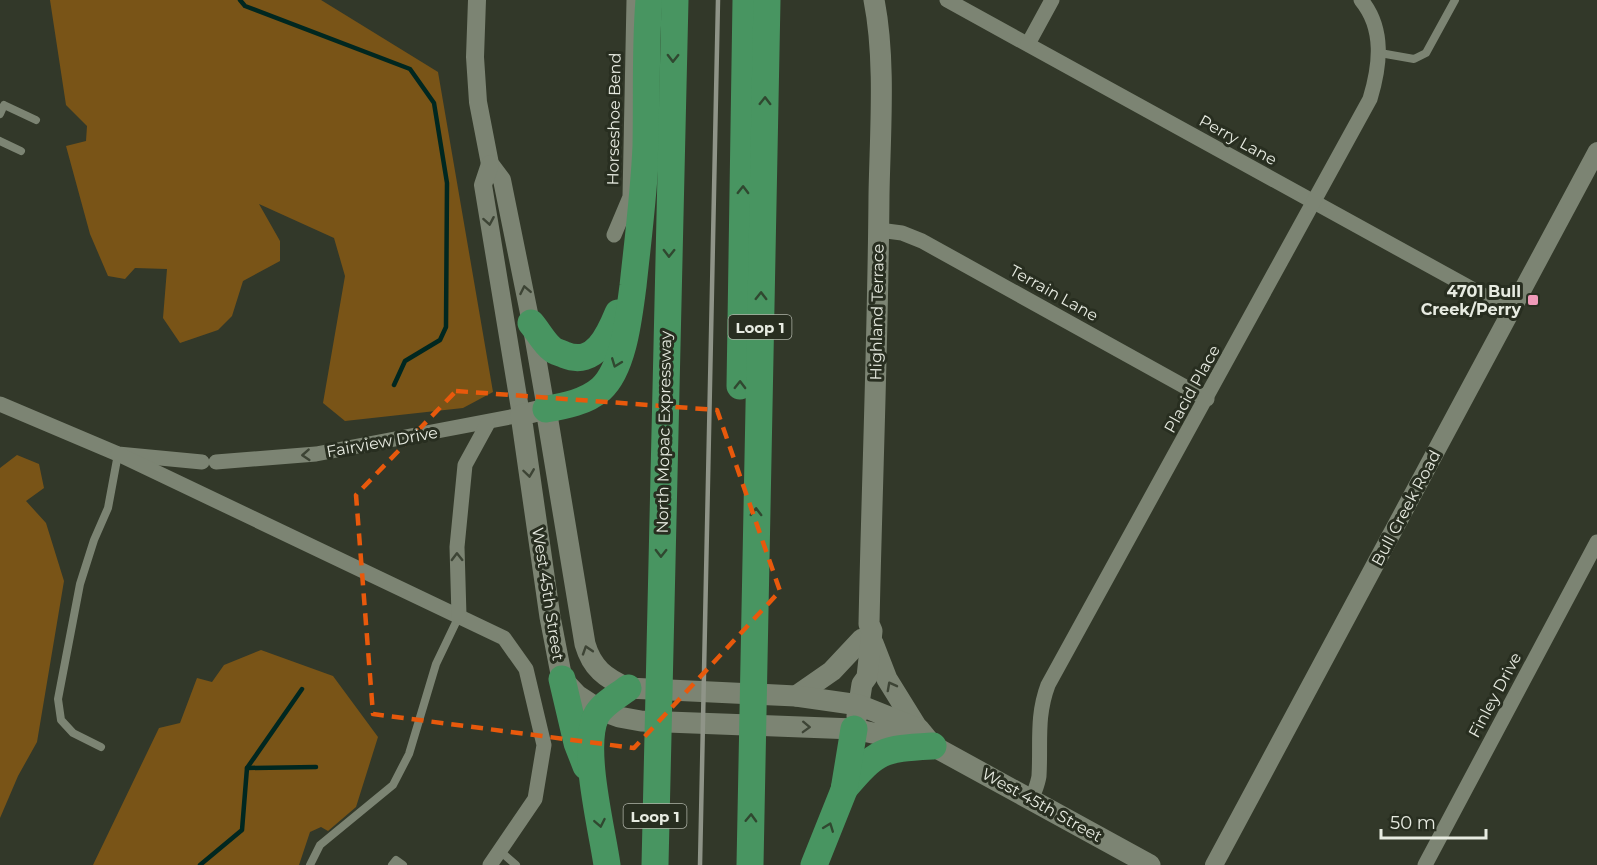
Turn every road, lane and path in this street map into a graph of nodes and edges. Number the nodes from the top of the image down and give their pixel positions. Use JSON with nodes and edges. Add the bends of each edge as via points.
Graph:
{"nodes":[{"id":1,"x":477,"y":0,"type":"edge"},
{"id":2,"x":634,"y":0,"type":"edge"},
{"id":3,"x":649,"y":0,"type":"edge"},
{"id":4,"x":675,"y":0,"type":"edge"},
{"id":5,"x":693,"y":0,"type":"edge"},
{"id":6,"x":746,"y":0,"type":"edge"},
{"id":7,"x":766,"y":0,"type":"edge"},
{"id":8,"x":874,"y":0,"type":"edge"},
{"id":9,"x":947,"y":0,"type":"edge"},
{"id":10,"x":1052,"y":0,"type":"edge"},
{"id":11,"x":1361,"y":0,"type":"edge"},
{"id":12,"x":1455,"y":0,"type":"edge"},
{"id":13,"x":1028,"y":44,"type":"junction"},
{"id":14,"x":1380,"y":53,"type":"junction"},
{"id":15,"x":0,"y":114,"type":"edge"},
{"id":16,"x":36,"y":120,"type":"dead end"},
{"id":17,"x":0,"y":141,"type":"edge"},
{"id":18,"x":21,"y":151,"type":"dead end"},
{"id":19,"x":1597,"y":151,"type":"edge"},
{"id":20,"x":490,"y":164,"type":"junction"},
{"id":21,"x":1315,"y":202,"type":"junction"},
{"id":22,"x":879,"y":230,"type":"junction"},
{"id":23,"x":614,"y":235,"type":"dead end"},
{"id":24,"x":633,"y":285,"type":"junction"},
{"id":25,"x":1512,"y":311,"type":"junction"},
{"id":26,"x":531,"y":322,"type":"junction"},
{"id":27,"x":1207,"y":399,"type":"junction"},
{"id":28,"x":0,"y":404,"type":"edge"},
{"id":29,"x":534,"y":412,"type":"junction"},
{"id":30,"x":488,"y":423,"type":"junction"},
{"id":31,"x":118,"y":454,"type":"junction"},
{"id":32,"x":209,"y":462,"type":"junction"},
{"id":33,"x":192,"y":489,"type":"junction"},
{"id":34,"x":1597,"y":542,"type":"edge"},
{"id":35,"x":459,"y":616,"type":"junction"},
{"id":36,"x":868,"y":634,"type":"junction"},
{"id":37,"x":668,"y":652,"type":"junction"},
{"id":38,"x":745,"y":654,"type":"junction"},
{"id":39,"x":562,"y":679,"type":"junction"},
{"id":40,"x":628,"y":688,"type":"junction"},
{"id":41,"x":796,"y":696,"type":"junction"},
{"id":42,"x":858,"y":706,"type":"junction"},
{"id":43,"x":600,"y":710,"type":"junction"},
{"id":44,"x":926,"y":737,"type":"junction"},
{"id":45,"x":101,"y":747,"type":"dead end"},
{"id":46,"x":665,"y":766,"type":"junction"},
{"id":47,"x":744,"y":771,"type":"junction"},
{"id":48,"x":592,"y":781,"type":"junction"},
{"id":49,"x":844,"y":790,"type":"junction"},
{"id":50,"x":1032,"y":799,"type":"junction"},
{"id":51,"x":500,"y":851,"type":"junction"},
{"id":52,"x":310,"y":865,"type":"edge"},
{"id":53,"x":392,"y":865,"type":"edge"},
{"id":54,"x":403,"y":865,"type":"edge"},
{"id":55,"x":490,"y":865,"type":"edge"},
{"id":56,"x":516,"y":865,"type":"edge"},
{"id":57,"x":607,"y":865,"type":"edge"},
{"id":58,"x":655,"y":865,"type":"edge"},
{"id":59,"x":673,"y":865,"type":"edge"},
{"id":60,"x":731,"y":865,"type":"edge"},
{"id":61,"x":750,"y":865,"type":"edge"},
{"id":62,"x":814,"y":865,"type":"edge"},
{"id":63,"x":1149,"y":865,"type":"edge"},
{"id":64,"x":1214,"y":865,"type":"edge"},
{"id":65,"x":1425,"y":865,"type":"edge"}],
"edges":[{"from":1,"to":20,"type":"street","name":"West 45th Street","via":[[478,102]]},
{"from":2,"to":23,"type":"street","name":"Horseshoe Bend","via":[[630,197]]},
{"from":3,"to":24,"type":"highway","via":[[643,203]]},
{"from":4,"to":37,"type":"highway","name":"North Mopac Expressway","number":"Loop 1","one_way":true},
{"from":5,"to":37,"type":"highway"},
{"from":38,"to":6,"type":"highway","one_way":true},
{"from":38,"to":7,"type":"highway","number":"Loop 1","one_way":true},
{"from":8,"to":22,"type":"main road","name":"Highland Terrace","via":[[880,52]]},
{"from":9,"to":13,"type":"street","name":"Perry Lane"},
{"from":10,"to":13,"type":"street"},
{"from":11,"to":14,"type":"street","name":"Placid Place","via":[[1376,28]]},
{"from":12,"to":14,"type":"lane","via":[[1426,53],[1414,59]]},
{"from":13,"to":21,"type":"street","name":"Perry Lane"},
{"from":14,"to":21,"type":"street","name":"Placid Place","via":[[1371,99]]},
{"from":15,"to":16,"type":"lane","via":[[4,105]]},
{"from":17,"to":18,"type":"lane"},
{"from":19,"to":25,"type":"street","name":"Bull Creek Road"},
{"from":26,"to":20,"type":"street","name":"West 45th Street","one_way":true,"via":[[502,180]]},
{"from":20,"to":29,"type":"street","name":"West 45th Street","one_way":true,"via":[[483,185]]},
{"from":21,"to":25,"type":"street","name":"Perry Lane"},
{"from":21,"to":27,"type":"street","name":"Placid Place"},
{"from":22,"to":27,"type":"street","name":"Terrain Lane","via":[[922,241]]},
{"from":22,"to":36,"type":"main road","name":"Highland Terrace"},
{"from":24,"to":26,"type":"highway","via":[[600,348],[586,356],[573,358],[553,350]]},
{"from":24,"to":29,"type":"highway","one_way":true,"via":[[619,356],[602,388],[564,406]]},
{"from":25,"to":64,"type":"street","name":"Bull Creek Road"},
{"from":26,"to":29,"type":"street","name":"West 45th Street"},
{"from":27,"to":50,"type":"street","name":"Placid Place","via":[[1048,685],[1041,702],[1039,778]]},
{"from":28,"to":31,"type":"street","name":"Fairview Drive"},
{"from":29,"to":30,"type":"street","name":"Fairview Drive"},
{"from":29,"to":39,"type":"main road","name":"West 45th Street","one_way":true,"via":[[550,617]]},
{"from":40,"to":29,"type":"main road","name":"West 45th Street","one_way":true,"via":[[606,677],[589,657]]},
{"from":30,"to":32,"type":"street","name":"Fairview Drive","one_way":true,"via":[[316,454]]},
{"from":35,"to":30,"type":"street","one_way":true,"via":[[457,547],[465,465]]},
{"from":31,"to":32,"type":"street","name":"Fairview Drive"},
{"from":31,"to":33,"type":"street"},
{"from":31,"to":45,"type":"lane","via":[[108,508],[80,584],[58,699],[61,720],[73,734]]},
{"from":32,"to":33,"type":"street","via":[[193,469],[189,478]]},
{"from":33,"to":35,"type":"street"},
{"from":34,"to":65,"type":"street","name":"Finley Drive"},
{"from":35,"to":51,"type":"street","via":[[504,638],[526,669],[544,745],[535,799]]},
{"from":35,"to":52,"type":"lane","via":[[436,664],[409,754],[393,785],[320,845]]},
{"from":36,"to":41,"type":"main road","via":[[832,671]]},
{"from":36,"to":42,"type":"main road","name":"Highland Terrace","via":[[858,676]]},
{"from":44,"to":36,"type":"main road","one_way":true,"via":[[887,679]]},
{"from":37,"to":46,"type":"highway","name":"North Mopac Expressway","number":"Loop 1"},
{"from":38,"to":47,"type":"highway","number":"Loop 1"},
{"from":39,"to":43,"type":"main road","name":"West 45th Street"},
{"from":39,"to":48,"type":"highway","via":[[577,743]]},
{"from":40,"to":41,"type":"main road","name":"West 45th Street"},
{"from":40,"to":43,"type":"highway"},
{"from":41,"to":42,"type":"main road","name":"West 45th Street"},
{"from":43,"to":42,"type":"main road","name":"West 45th Street","one_way":true,"via":[[619,717],[664,723]]},
{"from":42,"to":44,"type":"main road","name":"West 45th Street"},
{"from":42,"to":49,"type":"highway"},
{"from":43,"to":48,"type":"highway","via":[[593,728]]},
{"from":44,"to":49,"type":"highway","via":[[881,753]]},
{"from":44,"to":50,"type":"main road","name":"West 45th Street"},
{"from":46,"to":58,"type":"highway","name":"North Mopac Expressway","number":"Loop 1"},
{"from":46,"to":59,"type":"highway"},
{"from":47,"to":60,"type":"highway"},
{"from":61,"to":47,"type":"highway","number":"Loop 1","one_way":true},
{"from":48,"to":57,"type":"highway","one_way":true},
{"from":62,"to":49,"type":"highway","one_way":true},
{"from":50,"to":63,"type":"main road","name":"West 45th Street"},
{"from":51,"to":55,"type":"street"},
{"from":51,"to":56,"type":"lane"},
{"from":53,"to":54,"type":"lane","via":[[396,860]]}]}
